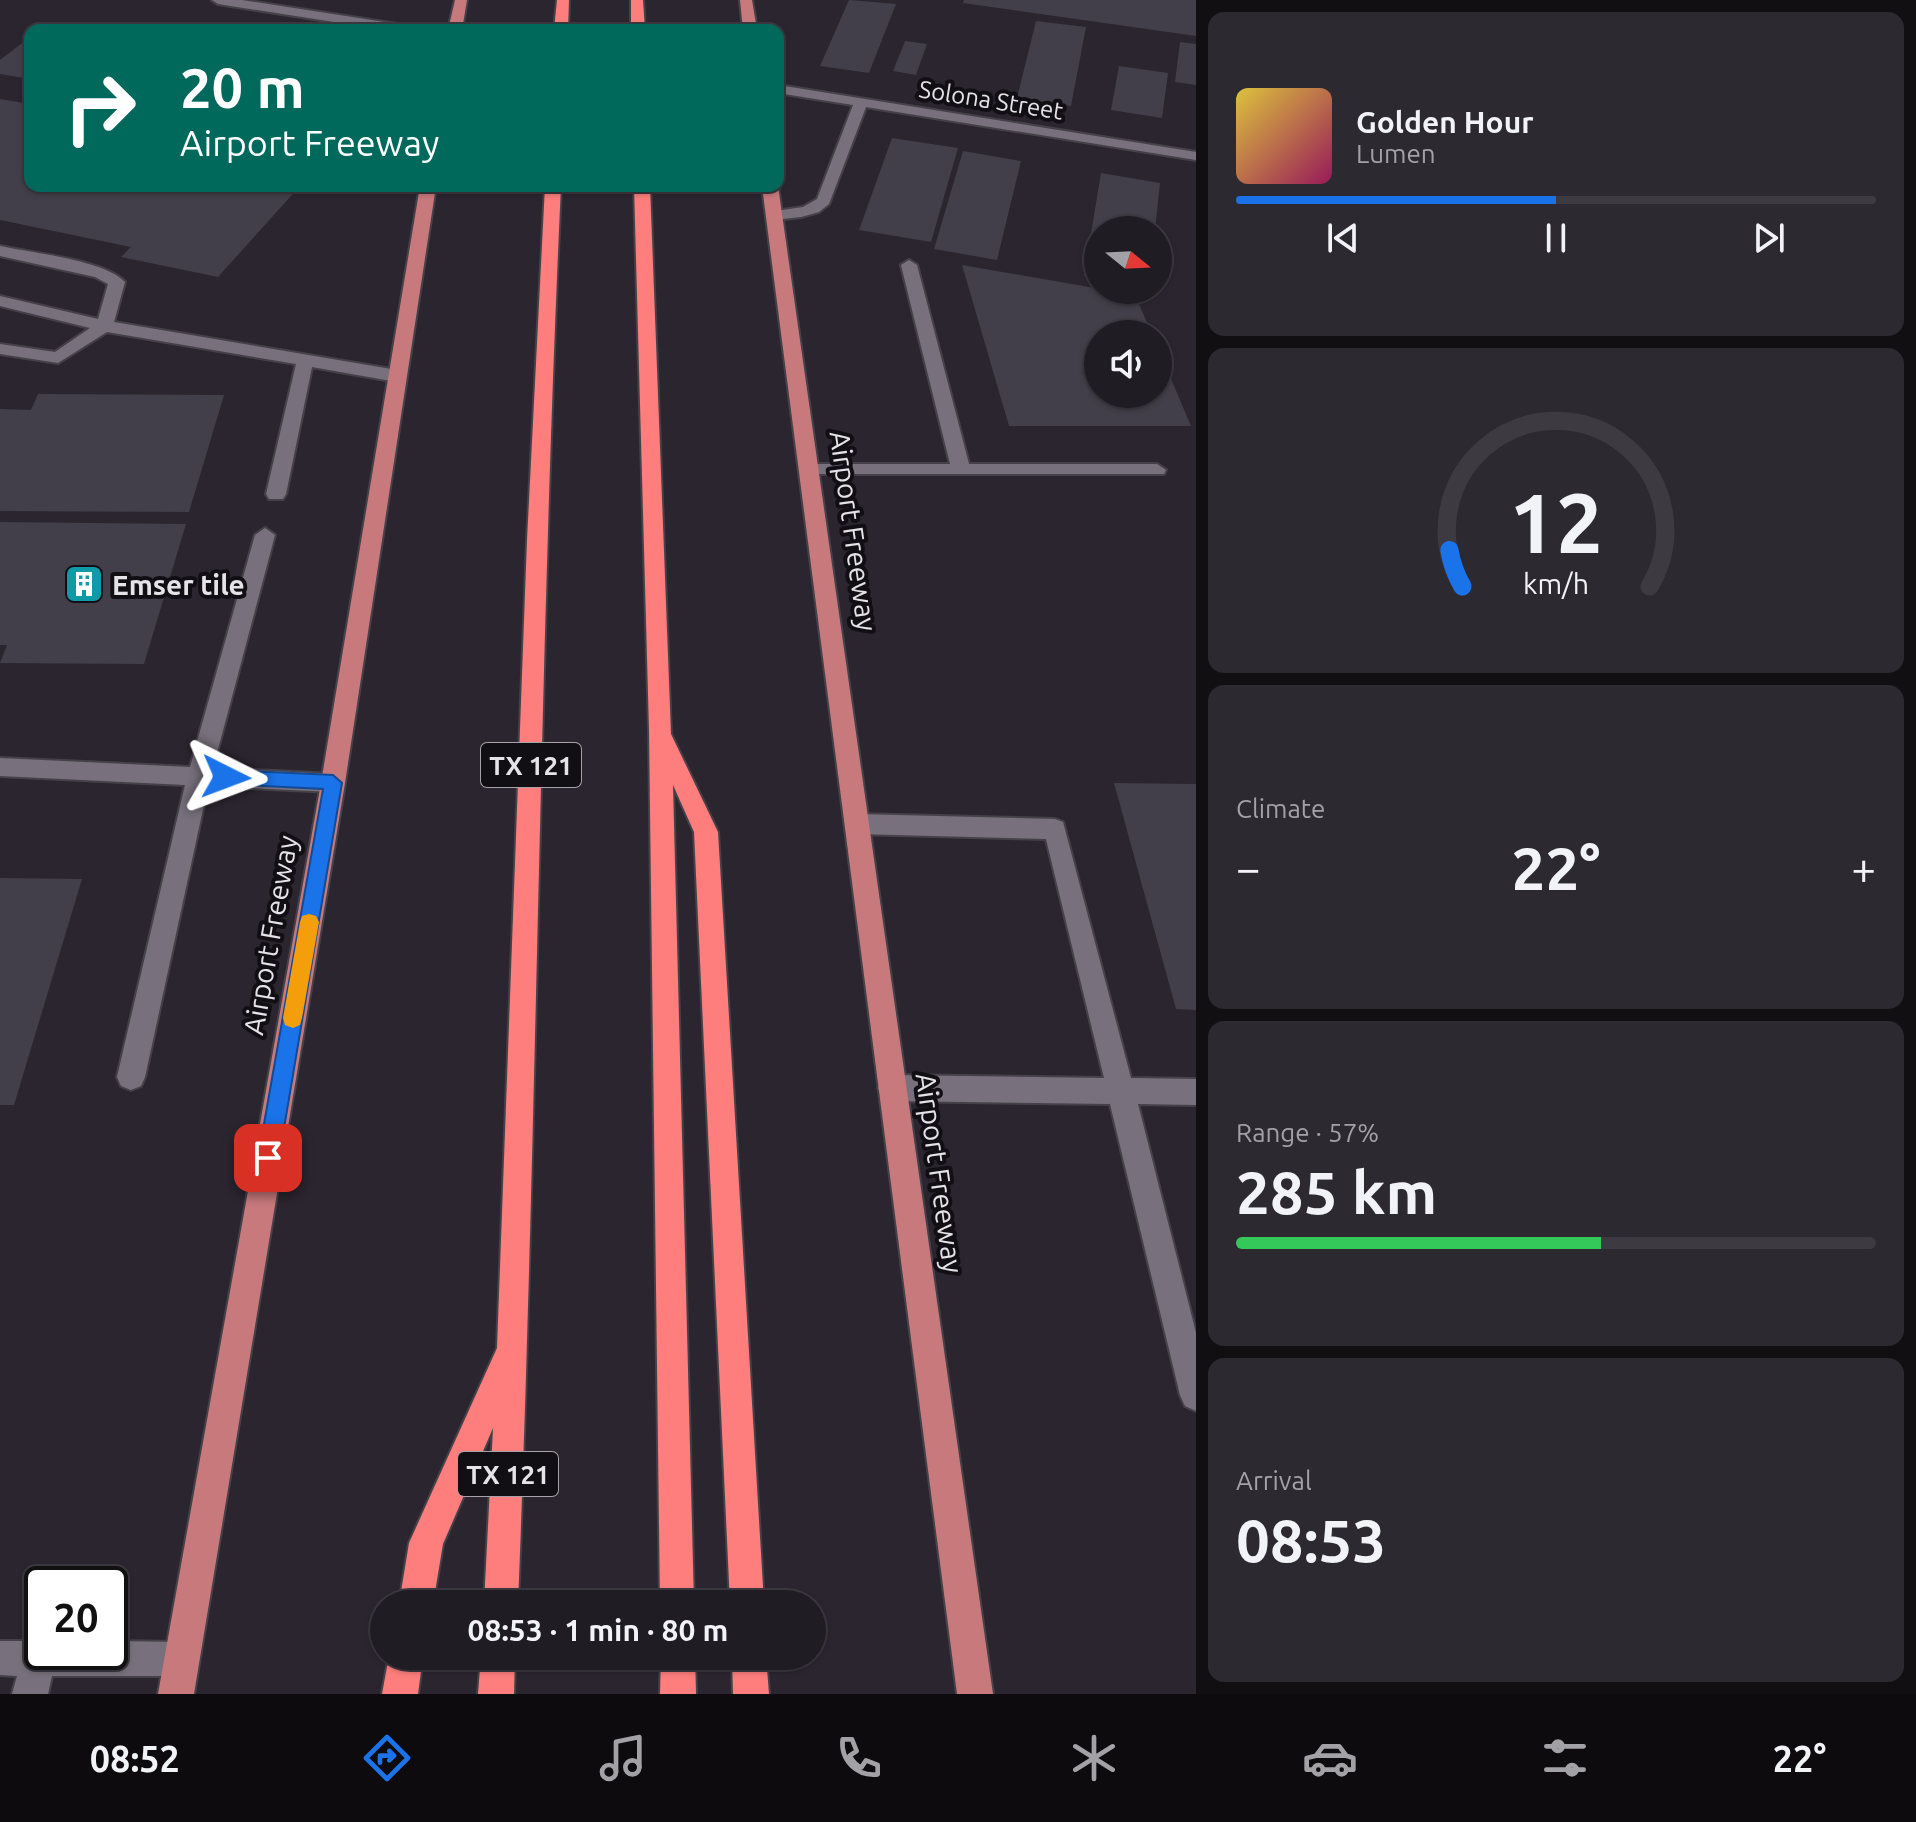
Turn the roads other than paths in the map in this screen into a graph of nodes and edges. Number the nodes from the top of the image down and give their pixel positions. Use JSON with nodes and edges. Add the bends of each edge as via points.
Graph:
{"nodes":[{"id":1,"x":218,"y":0,"type":"edge"},
{"id":2,"x":316,"y":0,"type":"edge"},
{"id":3,"x":461,"y":0,"type":"edge"},
{"id":4,"x":563,"y":0,"type":"edge"},
{"id":5,"x":637,"y":0,"type":"edge"},
{"id":6,"x":746,"y":0,"type":"edge"},
{"id":7,"x":304,"y":13,"type":"junction"},
{"id":8,"x":373,"y":24,"type":"edge"},
{"id":9,"x":456,"y":24,"type":"edge"},
{"id":10,"x":561,"y":24,"type":"edge"},
{"id":11,"x":638,"y":24,"type":"edge"},
{"id":12,"x":749,"y":24,"type":"edge"},
{"id":13,"x":784,"y":90,"type":"edge"},
{"id":14,"x":861,"y":102,"type":"junction"},
{"id":15,"x":1196,"y":156,"type":"edge"},
{"id":16,"x":427,"y":192,"type":"edge"},
{"id":17,"x":553,"y":192,"type":"edge"},
{"id":18,"x":642,"y":192,"type":"edge"},
{"id":19,"x":771,"y":192,"type":"edge"},
{"id":20,"x":774,"y":215,"type":"junction"},
{"id":21,"x":0,"y":251,"type":"edge"},
{"id":22,"x":909,"y":265,"type":"dead end"},
{"id":23,"x":0,"y":301,"type":"edge"},
{"id":24,"x":104,"y":326,"type":"junction"},
{"id":25,"x":0,"y":349,"type":"edge"},
{"id":26,"x":305,"y":361,"type":"junction"},
{"id":27,"x":397,"y":376,"type":"junction"},
{"id":28,"x":809,"y":470,"type":"junction"},
{"id":29,"x":961,"y":470,"type":"junction"},
{"id":30,"x":1157,"y":470,"type":"dead end"},
{"id":31,"x":276,"y":494,"type":"dead end"},
{"id":32,"x":265,"y":535,"type":"dead end"},
{"id":33,"x":660,"y":730,"type":"junction"},
{"id":34,"x":0,"y":767,"type":"edge"},
{"id":35,"x":199,"y":776,"type":"junction"},
{"id":36,"x":333,"y":783,"type":"junction"},
{"id":37,"x":857,"y":824,"type":"junction"},
{"id":38,"x":131,"y":1077,"type":"dead end"},
{"id":39,"x":892,"y":1088,"type":"junction"},
{"id":40,"x":1121,"y":1091,"type":"junction"},
{"id":41,"x":1196,"y":1092,"type":"edge"},
{"id":42,"x":515,"y":1343,"type":"junction"},
{"id":43,"x":1196,"y":1395,"type":"edge"},
{"id":44,"x":418,"y":1590,"type":"edge"},
{"id":45,"x":502,"y":1590,"type":"edge"},
{"id":46,"x":677,"y":1590,"type":"edge"},
{"id":47,"x":746,"y":1590,"type":"edge"},
{"id":48,"x":0,"y":1658,"type":"edge"},
{"id":49,"x":24,"y":1659,"type":"edge"},
{"id":50,"x":128,"y":1659,"type":"edge"},
{"id":51,"x":182,"y":1659,"type":"junction"},
{"id":52,"x":36,"y":1670,"type":"edge"},
{"id":53,"x":404,"y":1670,"type":"edge"},
{"id":54,"x":497,"y":1670,"type":"edge"},
{"id":55,"x":678,"y":1670,"type":"edge"},
{"id":56,"x":750,"y":1670,"type":"edge"},
{"id":57,"x":30,"y":1694,"type":"edge"},
{"id":58,"x":176,"y":1694,"type":"edge"},
{"id":59,"x":400,"y":1694,"type":"edge"},
{"id":60,"x":496,"y":1694,"type":"edge"},
{"id":61,"x":678,"y":1694,"type":"edge"},
{"id":62,"x":751,"y":1694,"type":"edge"},
{"id":63,"x":975,"y":1694,"type":"edge"}],
"edges":[{"from":1,"to":7,"type":"street"},
{"from":2,"to":7,"type":"street"},
{"from":3,"to":9,"type":"main road"},
{"from":4,"to":10,"type":"highway"},
{"from":5,"to":11,"type":"highway"},
{"from":6,"to":12,"type":"main road"},
{"from":7,"to":8,"type":"street"},
{"from":13,"to":14,"type":"street","name":"Solona Street"},
{"from":14,"to":15,"type":"street","name":"Solona Street"},
{"from":14,"to":20,"type":"street","via":[[824,201],[809,211]]},
{"from":16,"to":27,"type":"main road","name":"Airport Freeway"},
{"from":17,"to":42,"type":"highway","number":"TX 121","via":[[541,384]]},
{"from":18,"to":33,"type":"highway"},
{"from":19,"to":20,"type":"main road","name":"Airport Freeway"},
{"from":20,"to":28,"type":"main road","name":"Airport Freeway"},
{"from":21,"to":24,"type":"street","via":[[100,273],[117,282]]},
{"from":22,"to":29,"type":"street"},
{"from":23,"to":24,"type":"street"},
{"from":24,"to":25,"type":"street","via":[[58,358]]},
{"from":24,"to":26,"type":"street"},
{"from":26,"to":27,"type":"street"},
{"from":26,"to":31,"type":"street"},
{"from":27,"to":36,"type":"main road","name":"Airport Freeway"},
{"from":28,"to":29,"type":"street"},
{"from":28,"to":37,"type":"main road","name":"Airport Freeway"},
{"from":29,"to":30,"type":"street"},
{"from":32,"to":35,"type":"street"},
{"from":33,"to":46,"type":"highway"},
{"from":33,"to":47,"type":"highway","via":[[706,832]]},
{"from":34,"to":35,"type":"street"},
{"from":35,"to":36,"type":"street"},
{"from":35,"to":38,"type":"street"},
{"from":36,"to":51,"type":"main road","name":"Airport Freeway"},
{"from":37,"to":39,"type":"main road","name":"Airport Freeway"},
{"from":37,"to":40,"type":"street","via":[[1055,829]]},
{"from":39,"to":40,"type":"street"},
{"from":39,"to":63,"type":"main road","name":"Airport Freeway"},
{"from":40,"to":41,"type":"street"},
{"from":40,"to":43,"type":"street"},
{"from":42,"to":44,"type":"highway","via":[[426,1543]]},
{"from":42,"to":45,"type":"highway","number":"TX 121"},
{"from":48,"to":49,"type":"street"},
{"from":50,"to":51,"type":"street"},
{"from":51,"to":58,"type":"main road","name":"Airport Freeway"},
{"from":52,"to":57,"type":"street"},
{"from":53,"to":59,"type":"highway"},
{"from":54,"to":60,"type":"highway"},
{"from":55,"to":61,"type":"highway"},
{"from":56,"to":62,"type":"highway"}]}
